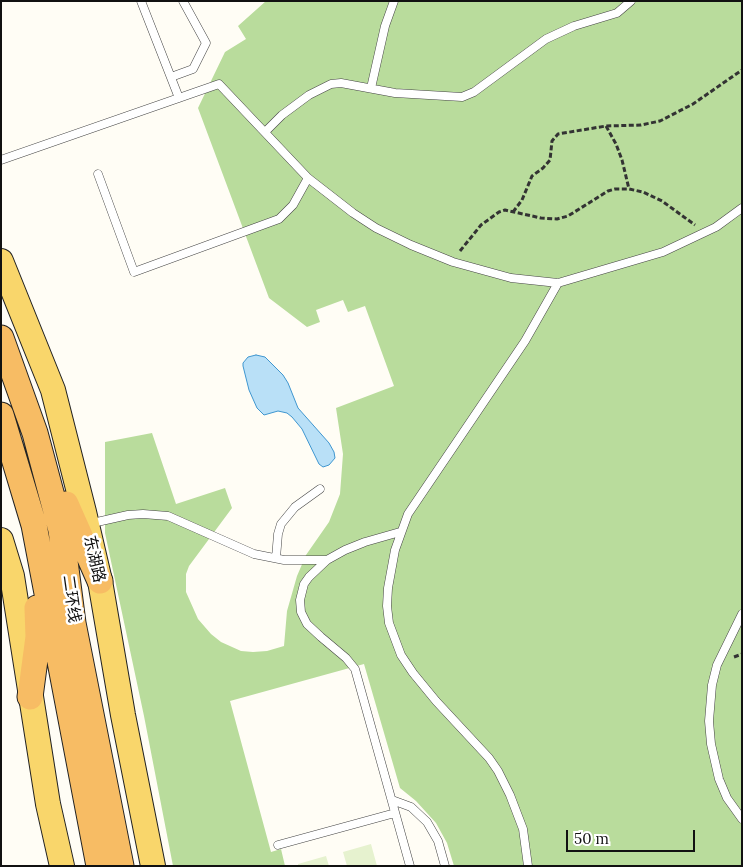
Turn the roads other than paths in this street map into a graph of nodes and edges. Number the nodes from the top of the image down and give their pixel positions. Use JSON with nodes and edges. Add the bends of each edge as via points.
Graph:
{"nodes":[{"id":1,"x":141,"y":1,"type":"edge"},
{"id":2,"x":183,"y":1,"type":"edge"},
{"id":3,"x":394,"y":1,"type":"edge"},
{"id":4,"x":631,"y":1,"type":"edge"},
{"id":5,"x":171,"y":78,"type":"junction"},
{"id":6,"x":371,"y":88,"type":"junction"},
{"id":7,"x":179,"y":98,"type":"junction"},
{"id":8,"x":265,"y":132,"type":"junction"},
{"id":9,"x":1,"y":160,"type":"edge"},
{"id":10,"x":98,"y":174,"type":"dead end"},
{"id":11,"x":308,"y":178,"type":"junction"},
{"id":12,"x":742,"y":208,"type":"edge"},
{"id":13,"x":1,"y":261,"type":"edge"},
{"id":14,"x":558,"y":282,"type":"junction"},
{"id":15,"x":1,"y":338,"type":"edge"},
{"id":16,"x":1,"y":415,"type":"edge"},
{"id":17,"x":35,"y":433,"type":"junction"},
{"id":18,"x":320,"y":490,"type":"dead end"},
{"id":19,"x":86,"y":524,"type":"junction"},
{"id":20,"x":34,"y":525,"type":"junction"},
{"id":21,"x":400,"y":532,"type":"junction"},
{"id":22,"x":1,"y":540,"type":"edge"},
{"id":23,"x":276,"y":558,"type":"junction"},
{"id":24,"x":327,"y":560,"type":"junction"},
{"id":25,"x":100,"y":581,"type":"junction"},
{"id":26,"x":742,"y":614,"type":"edge"},
{"id":27,"x":30,"y":698,"type":"junction"},
{"id":28,"x":392,"y":800,"type":"junction"},
{"id":29,"x":395,"y":813,"type":"junction"},
{"id":30,"x":742,"y":819,"type":"edge"},
{"id":31,"x":278,"y":845,"type":"dead end"},
{"id":32,"x":62,"y":866,"type":"edge"},
{"id":33,"x":99,"y":866,"type":"edge"},
{"id":34,"x":121,"y":866,"type":"edge"},
{"id":35,"x":154,"y":866,"type":"edge"},
{"id":36,"x":410,"y":866,"type":"edge"},
{"id":37,"x":444,"y":866,"type":"edge"},
{"id":38,"x":528,"y":866,"type":"edge"}],
"edges":[{"from":1,"to":5,"type":"lane"},
{"from":2,"to":5,"type":"lane","via":[[206,42],[193,70]]},
{"from":3,"to":6,"type":"lane"},
{"from":4,"to":6,"type":"lane","via":[[617,14],[574,26],[546,39],[474,92],[462,97],[395,93]]},
{"from":5,"to":7,"type":"lane"},
{"from":6,"to":8,"type":"lane","via":[[341,83],[322,87],[282,115]]},
{"from":7,"to":8,"type":"lane","via":[[219,84]]},
{"from":7,"to":9,"type":"lane"},
{"from":8,"to":11,"type":"lane"},
{"from":10,"to":11,"type":"lane","via":[[134,272],[279,219],[293,205]]},
{"from":11,"to":14,"type":"lane","via":[[376,228],[452,262],[511,278]]},
{"from":12,"to":14,"type":"lane","via":[[704,234],[663,252]]},
{"from":13,"to":19,"type":"main road","name":"东湖路","via":[[53,390]]},
{"from":14,"to":21,"type":"lane","via":[[525,341],[408,514]]},
{"from":15,"to":17,"type":"highway","name":"二环线"},
{"from":16,"to":20,"type":"highway","name":"二环线"},
{"from":17,"to":25,"type":"highway"},
{"from":17,"to":34,"type":"highway","name":"二环线","via":[[61,530],[73,623]]},
{"from":18,"to":23,"type":"lane","via":[[295,507],[281,524]]},
{"from":19,"to":23,"type":"lane","via":[[128,515],[168,516],[240,549]]},
{"from":19,"to":25,"type":"main road","name":"东湖路"},
{"from":20,"to":27,"type":"highway","via":[[38,637]]},
{"from":20,"to":33,"type":"highway","name":"二环线"},
{"from":21,"to":24,"type":"lane","via":[[355,546]]},
{"from":21,"to":38,"type":"lane","via":[[390,570],[387,606],[395,642],[413,673],[498,771],[523,829]]},
{"from":22,"to":27,"type":"main road","via":[[12,576]]},
{"from":23,"to":24,"type":"lane"},
{"from":24,"to":28,"type":"lane","via":[[304,584],[301,612],[307,624],[355,669]]},
{"from":25,"to":35,"type":"main road","name":"东湖路"},
{"from":26,"to":30,"type":"lane","via":[[717,665],[709,721],[719,779],[727,798]]},
{"from":27,"to":32,"type":"main road"},
{"from":28,"to":29,"type":"lane"},
{"from":28,"to":37,"type":"lane","via":[[412,807],[427,822],[438,841]]},
{"from":29,"to":31,"type":"lane"},
{"from":29,"to":36,"type":"lane"}]}
